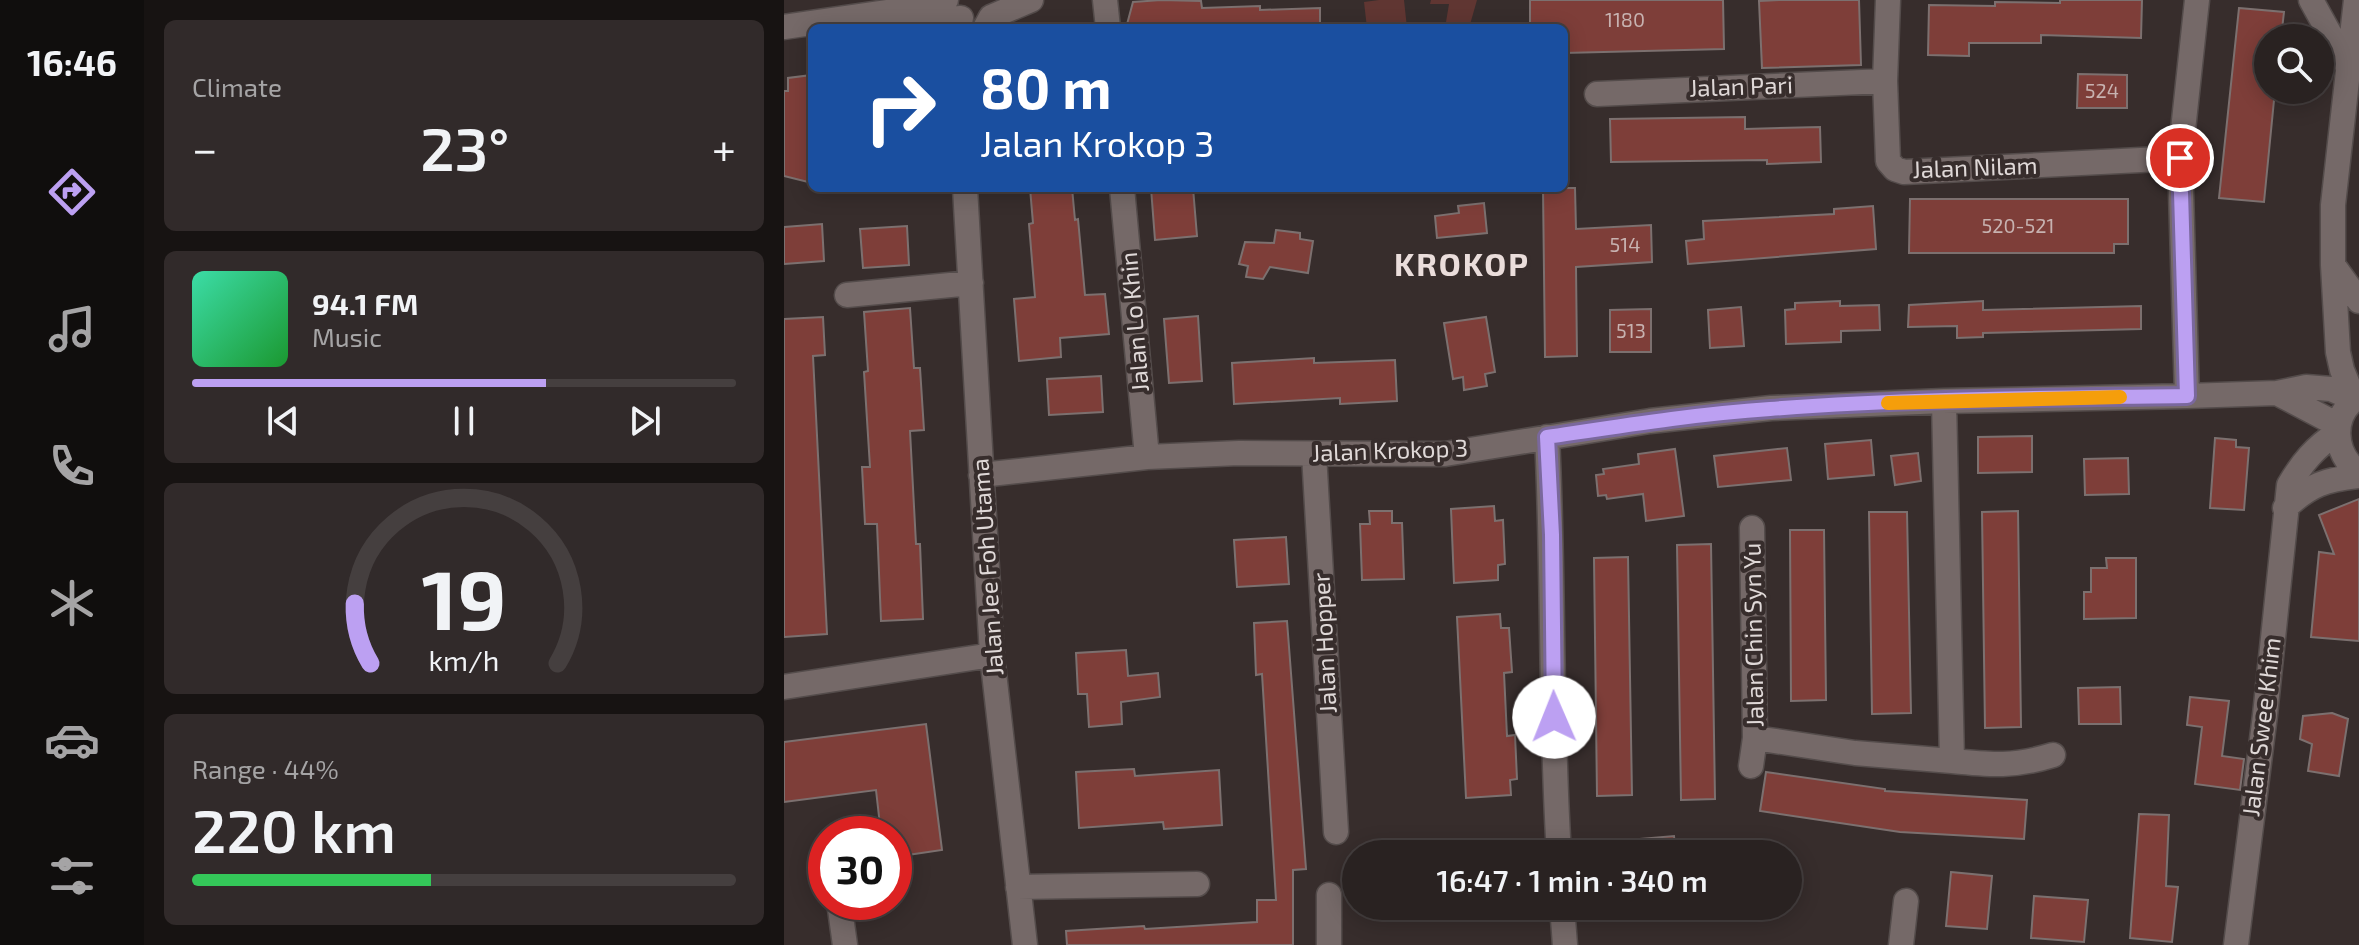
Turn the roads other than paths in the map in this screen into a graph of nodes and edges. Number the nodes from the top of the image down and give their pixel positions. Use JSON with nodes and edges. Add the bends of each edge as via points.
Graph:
{"nodes":[{"id":1,"x":1031,"y":0,"type":"edge"},
{"id":2,"x":1105,"y":0,"type":"edge"},
{"id":3,"x":1888,"y":0,"type":"edge"},
{"id":4,"x":2197,"y":0,"type":"edge"},
{"id":5,"x":2311,"y":0,"type":"edge"},
{"id":6,"x":2356,"y":0,"type":"edge"},
{"id":7,"x":975,"y":15,"type":"edge"},
{"id":8,"x":910,"y":19,"type":"edge"},
{"id":9,"x":831,"y":24,"type":"edge"},
{"id":10,"x":1108,"y":24,"type":"edge"},
{"id":11,"x":808,"y":25,"type":"edge"},
{"id":12,"x":784,"y":27,"type":"edge"},
{"id":13,"x":2348,"y":67,"type":"junction"},
{"id":14,"x":1885,"y":81,"type":"junction"},
{"id":15,"x":1597,"y":94,"type":"dead end"},
{"id":16,"x":2180,"y":158,"type":"junction"},
{"id":17,"x":965,"y":192,"type":"edge"},
{"id":18,"x":1122,"y":192,"type":"edge"},
{"id":19,"x":2333,"y":265,"type":"junction"},
{"id":20,"x":971,"y":283,"type":"junction"},
{"id":21,"x":847,"y":295,"type":"dead end"},
{"id":22,"x":2359,"y":301,"type":"edge"},
{"id":23,"x":2277,"y":393,"type":"junction"},
{"id":24,"x":2187,"y":396,"type":"junction"},
{"id":25,"x":2357,"y":397,"type":"edge"},
{"id":26,"x":1944,"y":401,"type":"junction"},
{"id":27,"x":2338,"y":429,"type":"junction"},
{"id":28,"x":1547,"y":437,"type":"junction"},
{"id":29,"x":1314,"y":454,"type":"junction"},
{"id":30,"x":1147,"y":457,"type":"junction"},
{"id":31,"x":2359,"y":474,"type":"edge"},
{"id":32,"x":981,"y":475,"type":"junction"},
{"id":33,"x":2285,"y":508,"type":"junction"},
{"id":34,"x":1752,"y":528,"type":"dead end"},
{"id":35,"x":992,"y":655,"type":"junction"},
{"id":36,"x":784,"y":687,"type":"edge"},
{"id":37,"x":1755,"y":738,"type":"junction"},
{"id":38,"x":2053,"y":755,"type":"dead end"},
{"id":39,"x":1952,"y":761,"type":"junction"},
{"id":40,"x":1751,"y":766,"type":"dead end"},
{"id":41,"x":1336,"y":832,"type":"dead end"},
{"id":42,"x":1558,"y":840,"type":"edge"},
{"id":43,"x":1197,"y":884,"type":"dead end"},
{"id":44,"x":1018,"y":887,"type":"junction"},
{"id":45,"x":1329,"y":895,"type":"dead end"},
{"id":46,"x":1906,"y":901,"type":"dead end"},
{"id":47,"x":842,"y":920,"type":"edge"},
{"id":48,"x":1563,"y":920,"type":"edge"},
{"id":49,"x":845,"y":945,"type":"edge"},
{"id":50,"x":1025,"y":945,"type":"edge"},
{"id":51,"x":1329,"y":945,"type":"edge"},
{"id":52,"x":1565,"y":945,"type":"edge"},
{"id":53,"x":1901,"y":945,"type":"edge"},
{"id":54,"x":2236,"y":945,"type":"edge"}],
"edges":[{"from":1,"to":7,"type":"street"},
{"from":2,"to":10,"type":"street"},
{"from":3,"to":14,"type":"street","name":"Jalan Nilam"},
{"from":4,"to":16,"type":"street"},
{"from":5,"to":13,"type":"street"},
{"from":6,"to":13,"type":"street"},
{"from":7,"to":8,"type":"street","via":[[917,3]]},
{"from":8,"to":9,"type":"street"},
{"from":11,"to":12,"type":"street"},
{"from":13,"to":19,"type":"street","via":[[2333,205]]},
{"from":14,"to":15,"type":"street","name":"Jalan Pari"},
{"from":14,"to":16,"type":"street","name":"Jalan Nilam","via":[[1888,161],[1904,172]]},
{"from":16,"to":24,"type":"street"},
{"from":17,"to":20,"type":"street","name":"Jalan Jee Foh Utama"},
{"from":18,"to":30,"type":"street","name":"Jalan Lo Khin"},
{"from":19,"to":22,"type":"street"},
{"from":19,"to":25,"type":"street","via":[[2338,352]]},
{"from":20,"to":21,"type":"street"},
{"from":20,"to":32,"type":"street","name":"Jalan Jee Foh Utama"},
{"from":23,"to":24,"type":"street","name":"Jalan Krokop 3"},
{"from":23,"to":25,"type":"street","name":"Jalan Krokop 3","via":[[2306,387]]},
{"from":23,"to":27,"type":"street","name":"Jalan Krokop 3"},
{"from":24,"to":26,"type":"street","name":"Jalan Krokop 3"},
{"from":25,"to":27,"type":"street","name":"Jalan Swee Khim","via":[[2344,410]]},
{"from":26,"to":28,"type":"street","name":"Jalan Krokop 3","via":[[1771,408]]},
{"from":26,"to":39,"type":"street"},
{"from":27,"to":31,"type":"street","via":[[2340,450]]},
{"from":27,"to":33,"type":"street","name":"Jalan Swee Khim","via":[[2301,465],[2289,485]]},
{"from":28,"to":29,"type":"street","name":"Jalan Krokop 3","via":[[1445,454]]},
{"from":28,"to":42,"type":"street"},
{"from":29,"to":30,"type":"street","name":"Jalan Krokop 3"},
{"from":29,"to":41,"type":"street","name":"Jalan Hopper"},
{"from":30,"to":32,"type":"street","name":"Jalan Krokop 3"},
{"from":31,"to":33,"type":"street","via":[[2304,490]]},
{"from":32,"to":35,"type":"street","name":"Jalan Jee Foh Utama"},
{"from":33,"to":54,"type":"street","name":"Jalan Swee Khim"},
{"from":34,"to":37,"type":"street","name":"Jalan Chin Syn Yu"},
{"from":35,"to":36,"type":"street"},
{"from":35,"to":44,"type":"street","name":"Jalan Jee Foh Utama"},
{"from":37,"to":39,"type":"street","name":"Jalan Chin Syn Yu"},
{"from":37,"to":40,"type":"street"},
{"from":38,"to":39,"type":"street","name":"Jalan Chin Syn Yu","via":[[2002,766]]},
{"from":43,"to":44,"type":"street"},
{"from":44,"to":50,"type":"street","name":"Jalan Jee Foh Utama"},
{"from":45,"to":51,"type":"street"},
{"from":46,"to":53,"type":"street"},
{"from":47,"to":49,"type":"street"},
{"from":48,"to":52,"type":"street"}]}
